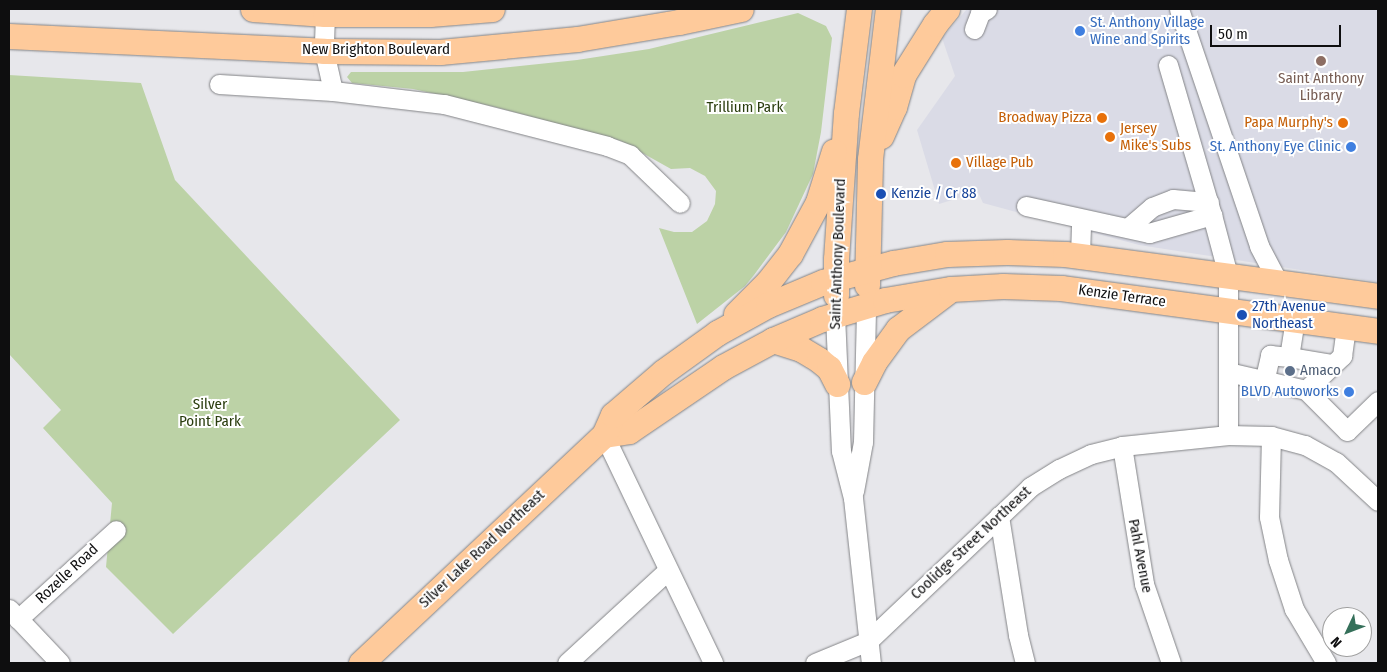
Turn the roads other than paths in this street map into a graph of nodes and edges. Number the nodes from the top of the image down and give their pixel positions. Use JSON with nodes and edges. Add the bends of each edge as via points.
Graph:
{"nodes":[{"id":1,"x":253,"y":9,"type":"edge"},
{"id":2,"x":492,"y":9,"type":"edge"},
{"id":3,"x":741,"y":9,"type":"edge"},
{"id":4,"x":859,"y":9,"type":"edge"},
{"id":5,"x":888,"y":9,"type":"edge"},
{"id":6,"x":947,"y":9,"type":"edge"},
{"id":7,"x":987,"y":9,"type":"edge"},
{"id":8,"x":1179,"y":9,"type":"edge"},
{"id":9,"x":325,"y":14,"type":"junction"},
{"id":10,"x":974,"y":29,"type":"dead end"},
{"id":11,"x":9,"y":36,"type":"edge"},
{"id":12,"x":324,"y":51,"type":"junction"},
{"id":13,"x":1168,"y":65,"type":"dead end"},
{"id":14,"x":219,"y":84,"type":"dead end"},
{"id":15,"x":333,"y":91,"type":"junction"},
{"id":16,"x":846,"y":113,"type":"junction"},
{"id":17,"x":870,"y":159,"type":"junction"},
{"id":18,"x":680,"y":203,"type":"dead end"},
{"id":19,"x":1026,"y":206,"type":"dead end"},
{"id":20,"x":1211,"y":209,"type":"junction"},
{"id":21,"x":1081,"y":219,"type":"junction"},
{"id":22,"x":1129,"y":227,"type":"junction"},
{"id":23,"x":1080,"y":256,"type":"junction"},
{"id":24,"x":852,"y":274,"type":"junction"},
{"id":25,"x":1228,"y":275,"type":"junction"},
{"id":26,"x":1278,"y":282,"type":"junction"},
{"id":27,"x":950,"y":289,"type":"junction"},
{"id":28,"x":1378,"y":296,"type":"edge"},
{"id":29,"x":850,"y":310,"type":"junction"},
{"id":30,"x":1229,"y":310,"type":"junction"},
{"id":31,"x":1295,"y":319,"type":"junction"},
{"id":32,"x":1346,"y":326,"type":"junction"},
{"id":33,"x":1378,"y":331,"type":"edge"},
{"id":34,"x":717,"y":333,"type":"junction"},
{"id":35,"x":773,"y":340,"type":"junction"},
{"id":36,"x":1290,"y":357,"type":"junction"},
{"id":37,"x":1332,"y":364,"type":"junction"},
{"id":38,"x":1228,"y":372,"type":"junction"},
{"id":39,"x":864,"y":382,"type":"junction"},
{"id":40,"x":1264,"y":382,"type":"junction"},
{"id":41,"x":837,"y":384,"type":"junction"},
{"id":42,"x":1306,"y":390,"type":"junction"},
{"id":43,"x":1378,"y":401,"type":"edge"},
{"id":44,"x":604,"y":435,"type":"junction"},
{"id":45,"x":1228,"y":435,"type":"junction"},
{"id":46,"x":1271,"y":436,"type":"junction"},
{"id":47,"x":1122,"y":446,"type":"junction"},
{"id":48,"x":854,"y":498,"type":"junction"},
{"id":49,"x":1378,"y":501,"type":"edge"},
{"id":50,"x":1000,"y":516,"type":"junction"},
{"id":51,"x":116,"y":530,"type":"dead end"},
{"id":52,"x":668,"y":570,"type":"junction"},
{"id":53,"x":14,"y":614,"type":"edge"},
{"id":54,"x":868,"y":641,"type":"junction"},
{"id":55,"x":60,"y":663,"type":"edge"},
{"id":56,"x":361,"y":663,"type":"edge"},
{"id":57,"x":567,"y":663,"type":"edge"},
{"id":58,"x":713,"y":663,"type":"edge"},
{"id":59,"x":815,"y":663,"type":"edge"},
{"id":60,"x":871,"y":663,"type":"edge"},
{"id":61,"x":1025,"y":663,"type":"edge"},
{"id":62,"x":1170,"y":663,"type":"edge"},
{"id":63,"x":1326,"y":663,"type":"edge"}],
"edges":[{"from":1,"to":9,"type":"main road"},
{"from":2,"to":9,"type":"main road","via":[[430,14]]},
{"from":3,"to":12,"type":"main road","name":"New Brighton Boulevard","via":[[637,30],[522,46],[440,52]]},
{"from":4,"to":16,"type":"main road","name":"Saint Anthony Boulevard"},
{"from":5,"to":17,"type":"main road","name":"Saint Anthony Boulevard"},
{"from":6,"to":17,"type":"main road","via":[[903,75],[894,106]]},
{"from":7,"to":10,"type":"street","via":[[980,13]]},
{"from":8,"to":26,"type":"street","via":[[1259,246]]},
{"from":9,"to":12,"type":"street"},
{"from":11,"to":12,"type":"main road","name":"New Brighton Boulevard"},
{"from":12,"to":15,"type":"street"},
{"from":13,"to":20,"type":"street"},
{"from":14,"to":15,"type":"street"},
{"from":15,"to":18,"type":"street","via":[[444,104],[607,146],[630,155]]},
{"from":16,"to":24,"type":"main road","name":"Saint Anthony Boulevard"},
{"from":16,"to":34,"type":"main road","via":[[818,202],[790,254],[768,282]]},
{"from":17,"to":24,"type":"main road","name":"Saint Anthony Boulevard"},
{"from":19,"to":21,"type":"street"},
{"from":20,"to":22,"type":"street","via":[[1149,233]]},
{"from":20,"to":22,"type":"street","via":[[1172,200],[1152,206]]},
{"from":20,"to":25,"type":"street"},
{"from":21,"to":22,"type":"street"},
{"from":21,"to":23,"type":"street"},
{"from":23,"to":24,"type":"main road","via":[[1007,252],[947,254]]},
{"from":23,"to":25,"type":"main road"},
{"from":24,"to":29,"type":"main road","name":"Saint Anthony Boulevard"},
{"from":24,"to":29,"type":"main road","name":"Saint Anthony Boulevard"},
{"from":24,"to":34,"type":"main road","name":"Silver Lake Road Northeast","via":[[768,305]]},
{"from":25,"to":26,"type":"main road"},
{"from":25,"to":30,"type":"street"},
{"from":26,"to":28,"type":"main road"},
{"from":27,"to":29,"type":"main road","name":"Kenzie Terrace"},
{"from":27,"to":30,"type":"main road","name":"Kenzie Terrace","via":[[1003,286],[1061,288]]},
{"from":27,"to":39,"type":"main road","via":[[898,329]]},
{"from":29,"to":35,"type":"main road"},
{"from":29,"to":39,"type":"street","name":"Saint Anthony Boulevard"},
{"from":29,"to":41,"type":"street","name":"Saint Anthony Boulevard"},
{"from":30,"to":31,"type":"main road","name":"Kenzie Terrace"},
{"from":30,"to":38,"type":"street"},
{"from":31,"to":32,"type":"main road","name":"Kenzie Terrace"},
{"from":31,"to":36,"type":"street"},
{"from":32,"to":33,"type":"main road","name":"Kenzie Terrace"},
{"from":32,"to":37,"type":"street","via":[[1342,356]]},
{"from":34,"to":44,"type":"main road","name":"Silver Lake Road Northeast","via":[[663,372],[613,415]]},
{"from":35,"to":41,"type":"main road","via":[[801,349],[819,360],[829,368]]},
{"from":35,"to":44,"type":"main road","via":[[723,367],[630,431]]},
{"from":36,"to":37,"type":"street"},
{"from":36,"to":40,"type":"street","via":[[1270,355]]},
{"from":37,"to":42,"type":"street"},
{"from":38,"to":40,"type":"street"},
{"from":38,"to":45,"type":"street"},
{"from":39,"to":48,"type":"street","name":"Saint Anthony Boulevard","via":[[863,442]]},
{"from":40,"to":42,"type":"street"},
{"from":41,"to":48,"type":"street","name":"Saint Anthony Boulevard","via":[[841,451]]},
{"from":42,"to":43,"type":"street","via":[[1347,431]]},
{"from":44,"to":52,"type":"street"},
{"from":44,"to":56,"type":"main road","name":"Silver Lake Road Northeast"},
{"from":45,"to":46,"type":"street"},
{"from":45,"to":47,"type":"street","name":"Coolidge Street Northeast"},
{"from":46,"to":49,"type":"street","via":[[1305,445],[1336,462]]},
{"from":46,"to":63,"type":"street","via":[[1269,517],[1278,560],[1294,609]]},
{"from":47,"to":50,"type":"street","name":"Coolidge Street Northeast","via":[[1091,454],[1059,469],[1030,488]]},
{"from":47,"to":62,"type":"street","name":"Pahl Avenue","via":[[1144,584]]},
{"from":48,"to":54,"type":"street","name":"Saint Anthony Boulevard"},
{"from":50,"to":54,"type":"street","name":"Coolidge Street Northeast"},
{"from":50,"to":61,"type":"street"},
{"from":51,"to":53,"type":"street","name":"Rozelle Road"},
{"from":52,"to":57,"type":"street"},
{"from":52,"to":58,"type":"street"},
{"from":53,"to":55,"type":"street"},
{"from":54,"to":59,"type":"street","name":"Coolidge Street Northeast"},
{"from":54,"to":60,"type":"street","name":"Saint Anthony Boulevard"}]}
